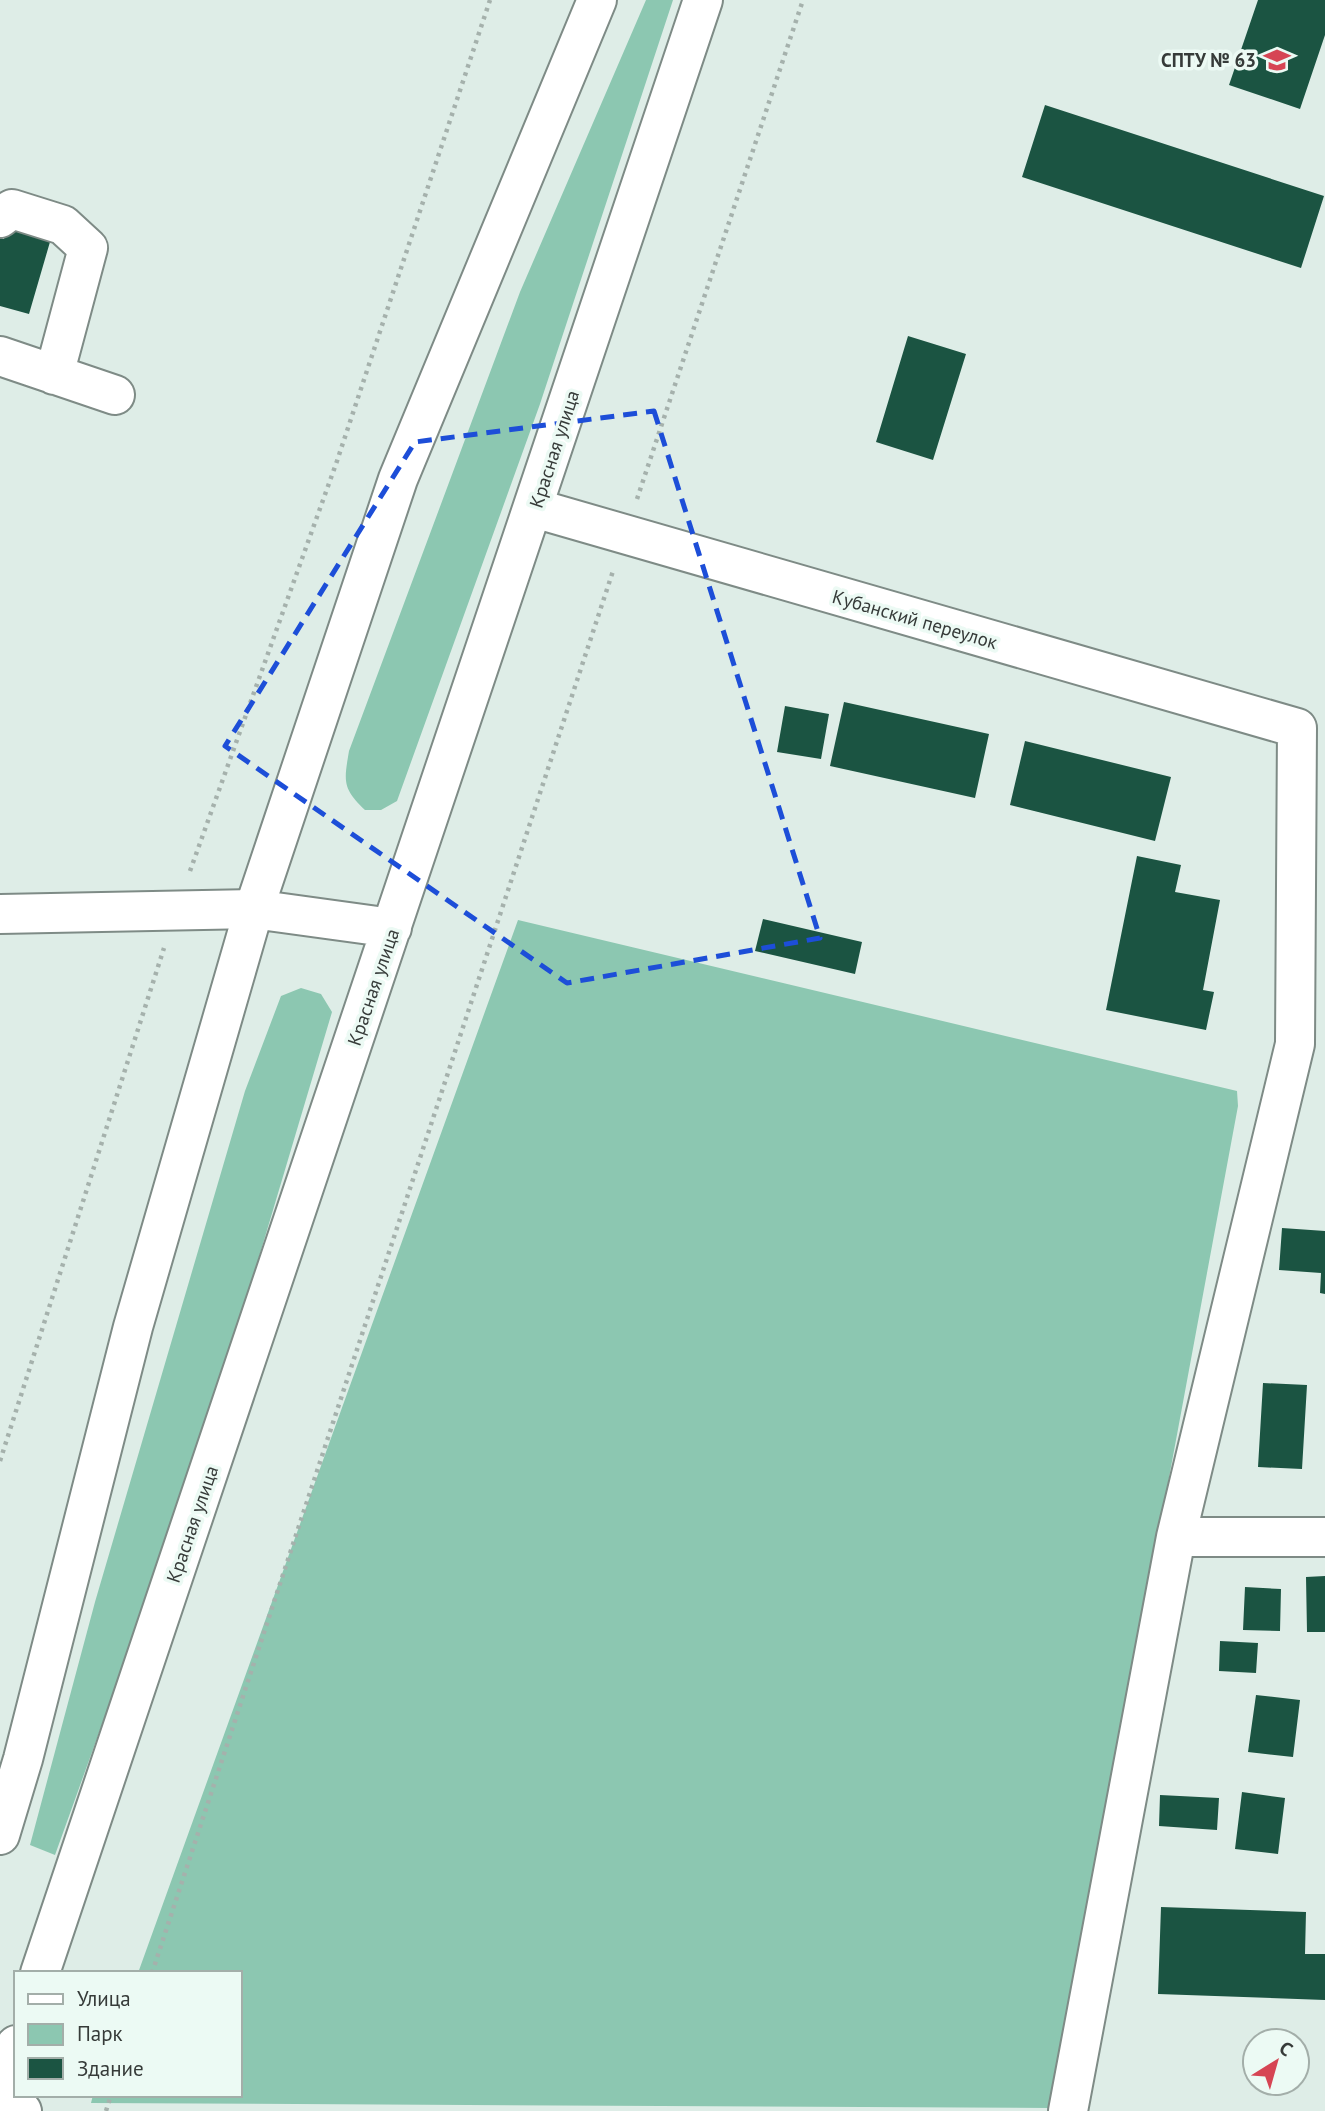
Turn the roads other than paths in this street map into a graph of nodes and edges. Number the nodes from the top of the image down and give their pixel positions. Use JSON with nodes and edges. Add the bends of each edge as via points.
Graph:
{"nodes":[{"id":1,"x":597,"y":0,"type":"edge"},
{"id":2,"x":703,"y":0,"type":"edge"},
{"id":3,"x":0,"y":218,"type":"edge"},
{"id":4,"x":0,"y":356,"type":"edge"},
{"id":5,"x":54,"y":375,"type":"junction"},
{"id":6,"x":115,"y":394,"type":"dead end"},
{"id":7,"x":534,"y":509,"type":"junction"},
{"id":8,"x":254,"y":909,"type":"junction"},
{"id":9,"x":0,"y":914,"type":"edge"},
{"id":10,"x":392,"y":928,"type":"junction"},
{"id":11,"x":1310,"y":1044,"type":"edge"},
{"id":12,"x":1176,"y":1537,"type":"junction"},
{"id":13,"x":1325,"y":1537,"type":"edge"},
{"id":14,"x":12,"y":1758,"type":"edge"},
{"id":15,"x":0,"y":1835,"type":"edge"},
{"id":16,"x":41,"y":1971,"type":"edge"},
{"id":17,"x":14,"y":2051,"type":"edge"},
{"id":18,"x":0,"y":2092,"type":"edge"},
{"id":19,"x":0,"y":2106,"type":"edge"},
{"id":20,"x":22,"y":2111,"type":"edge"},
{"id":21,"x":1068,"y":2111,"type":"edge"}],
"edges":[{"from":1,"to":8,"type":"main road","via":[[398,479]]},
{"from":2,"to":7,"type":"main road","name":"Красная улица"},
{"from":3,"to":5,"type":"main road","via":[[12,209],[63,225],[88,248]]},
{"from":4,"to":5,"type":"main road"},
{"from":5,"to":6,"type":"main road"},
{"from":7,"to":10,"type":"main road","name":"Красная улица"},
{"from":7,"to":11,"type":"main road","name":"Кубанский переулок","via":[[1297,728]]},
{"from":8,"to":9,"type":"main road"},
{"from":8,"to":10,"type":"main road"},
{"from":8,"to":14,"type":"main road"},
{"from":10,"to":16,"type":"main road","name":"Красная улица"},
{"from":11,"to":12,"type":"main road"},
{"from":12,"to":13,"type":"main road"},
{"from":12,"to":21,"type":"main road"},
{"from":14,"to":15,"type":"main road"},
{"from":17,"to":18,"type":"main road"},
{"from":19,"to":20,"type":"main road"}]}
